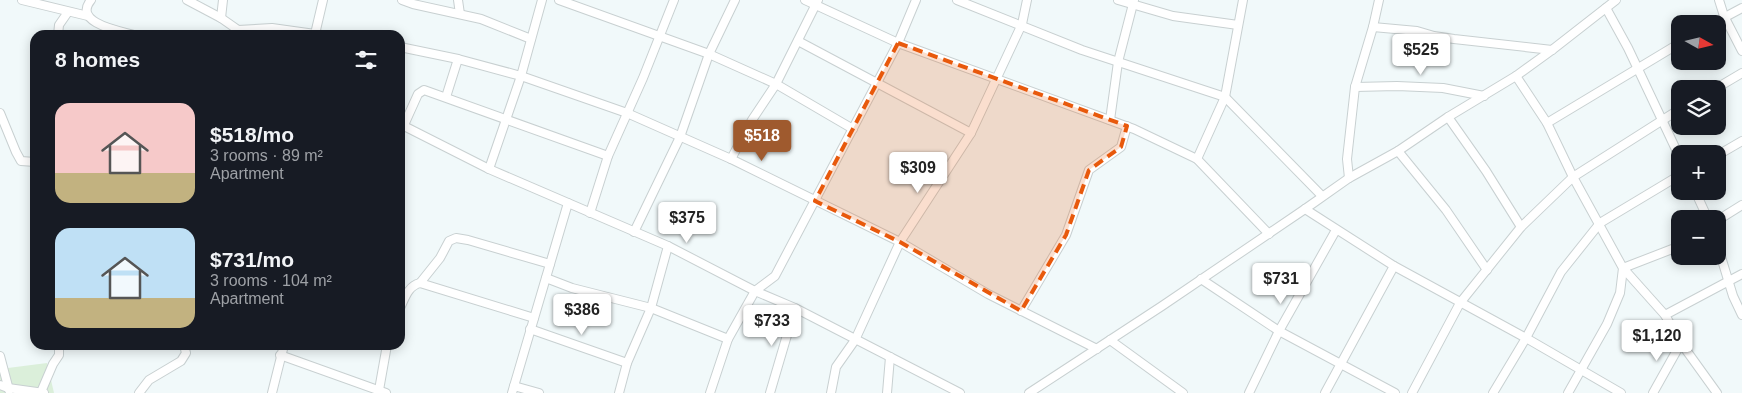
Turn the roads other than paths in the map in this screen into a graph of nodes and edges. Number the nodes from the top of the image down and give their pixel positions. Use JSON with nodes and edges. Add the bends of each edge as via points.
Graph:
{"nodes":[{"id":1,"x":22,"y":0,"type":"edge"},
{"id":2,"x":91,"y":0,"type":"edge"},
{"id":3,"x":187,"y":0,"type":"edge"},
{"id":4,"x":223,"y":0,"type":"edge"},
{"id":5,"x":323,"y":0,"type":"edge"},
{"id":6,"x":402,"y":0,"type":"edge"},
{"id":7,"x":458,"y":0,"type":"edge"},
{"id":8,"x":542,"y":0,"type":"edge"},
{"id":9,"x":558,"y":0,"type":"edge"},
{"id":10,"x":674,"y":0,"type":"edge"},
{"id":11,"x":735,"y":0,"type":"edge"},
{"id":12,"x":805,"y":0,"type":"edge"},
{"id":13,"x":916,"y":0,"type":"edge"},
{"id":14,"x":957,"y":0,"type":"edge"},
{"id":15,"x":1027,"y":0,"type":"edge"},
{"id":16,"x":1118,"y":0,"type":"edge"},
{"id":17,"x":1243,"y":0,"type":"edge"},
{"id":18,"x":1379,"y":0,"type":"edge"},
{"id":19,"x":1616,"y":0,"type":"edge"},
{"id":20,"x":1719,"y":0,"type":"edge"},
{"id":21,"x":1133,"y":2,"type":"edge"},
{"id":22,"x":817,"y":3,"type":"edge"},
{"id":23,"x":1606,"y":8,"type":"junction"},
{"id":24,"x":1742,"y":8,"type":"edge"},
{"id":25,"x":68,"y":12,"type":"junction"},
{"id":26,"x":460,"y":14,"type":"junction"},
{"id":27,"x":1724,"y":15,"type":"edge"},
{"id":28,"x":1726,"y":15,"type":"edge"},
{"id":29,"x":88,"y":16,"type":"junction"},
{"id":30,"x":221,"y":18,"type":"junction"},
{"id":31,"x":1726,"y":20,"type":"edge"},
{"id":32,"x":1022,"y":24,"type":"junction"},
{"id":33,"x":1238,"y":25,"type":"junction"},
{"id":34,"x":1373,"y":27,"type":"junction"},
{"id":35,"x":58,"y":30,"type":"edge"},
{"id":36,"x":117,"y":30,"type":"edge"},
{"id":37,"x":238,"y":30,"type":"edge"},
{"id":38,"x":260,"y":30,"type":"edge"},
{"id":39,"x":285,"y":30,"type":"edge"},
{"id":40,"x":320,"y":30,"type":"edge"},
{"id":41,"x":660,"y":36,"type":"junction"},
{"id":42,"x":531,"y":39,"type":"junction"},
{"id":43,"x":798,"y":41,"type":"junction"},
{"id":44,"x":898,"y":43,"type":"junction"},
{"id":45,"x":405,"y":48,"type":"edge"},
{"id":46,"x":1671,"y":48,"type":"edge"},
{"id":47,"x":1552,"y":50,"type":"junction"},
{"id":48,"x":1742,"y":51,"type":"edge"},
{"id":49,"x":709,"y":54,"type":"junction"},
{"id":50,"x":458,"y":59,"type":"junction"},
{"id":51,"x":1118,"y":62,"type":"junction"},
{"id":52,"x":1638,"y":68,"type":"junction"},
{"id":53,"x":1742,"y":73,"type":"edge"},
{"id":54,"x":521,"y":76,"type":"junction"},
{"id":55,"x":1516,"y":76,"type":"junction"},
{"id":56,"x":996,"y":78,"type":"junction"},
{"id":57,"x":1726,"y":82,"type":"edge"},
{"id":58,"x":776,"y":84,"type":"junction"},
{"id":59,"x":876,"y":84,"type":"junction"},
{"id":60,"x":1355,"y":87,"type":"junction"},
{"id":61,"x":1484,"y":96,"type":"junction"},
{"id":62,"x":446,"y":97,"type":"junction"},
{"id":63,"x":1225,"y":97,"type":"junction"},
{"id":64,"x":0,"y":113,"type":"edge"},
{"id":65,"x":627,"y":113,"type":"junction"},
{"id":66,"x":1671,"y":114,"type":"edge"},
{"id":67,"x":1448,"y":117,"type":"junction"},
{"id":68,"x":405,"y":118,"type":"edge"},
{"id":69,"x":507,"y":120,"type":"junction"},
{"id":70,"x":1110,"y":120,"type":"junction"},
{"id":71,"x":1661,"y":120,"type":"junction"},
{"id":72,"x":1546,"y":124,"type":"junction"},
{"id":73,"x":1127,"y":126,"type":"junction"},
{"id":74,"x":405,"y":128,"type":"edge"},
{"id":75,"x":853,"y":129,"type":"junction"},
{"id":76,"x":971,"y":133,"type":"junction"},
{"id":77,"x":680,"y":137,"type":"junction"},
{"id":78,"x":1742,"y":142,"type":"edge"},
{"id":79,"x":1674,"y":145,"type":"edge"},
{"id":80,"x":1398,"y":151,"type":"junction"},
{"id":81,"x":1726,"y":151,"type":"edge"},
{"id":82,"x":608,"y":156,"type":"junction"},
{"id":83,"x":731,"y":159,"type":"junction"},
{"id":84,"x":1197,"y":159,"type":"junction"},
{"id":85,"x":30,"y":162,"type":"edge"},
{"id":86,"x":489,"y":169,"type":"junction"},
{"id":87,"x":1573,"y":177,"type":"junction"},
{"id":88,"x":1349,"y":178,"type":"junction"},
{"id":89,"x":1671,"y":180,"type":"edge"},
{"id":90,"x":1322,"y":196,"type":"junction"},
{"id":91,"x":815,"y":201,"type":"junction"},
{"id":92,"x":568,"y":203,"type":"junction"},
{"id":93,"x":1742,"y":205,"type":"edge"},
{"id":94,"x":1305,"y":209,"type":"junction"},
{"id":95,"x":590,"y":213,"type":"junction"},
{"id":96,"x":1726,"y":215,"type":"edge"},
{"id":97,"x":1600,"y":223,"type":"junction"},
{"id":98,"x":1522,"y":227,"type":"junction"},
{"id":99,"x":1336,"y":230,"type":"junction"},
{"id":100,"x":634,"y":232,"type":"junction"},
{"id":101,"x":1269,"y":234,"type":"junction"},
{"id":102,"x":900,"y":242,"type":"junction"},
{"id":103,"x":668,"y":246,"type":"junction"},
{"id":104,"x":1671,"y":249,"type":"edge"},
{"id":105,"x":550,"y":264,"type":"junction"},
{"id":106,"x":1724,"y":265,"type":"edge"},
{"id":107,"x":1394,"y":266,"type":"junction"},
{"id":108,"x":1623,"y":268,"type":"junction"},
{"id":109,"x":1486,"y":270,"type":"junction"},
{"id":110,"x":1742,"y":274,"type":"edge"},
{"id":111,"x":546,"y":278,"type":"junction"},
{"id":112,"x":1201,"y":279,"type":"junction"},
{"id":113,"x":1729,"y":282,"type":"junction"},
{"id":114,"x":420,"y":283,"type":"junction"},
{"id":115,"x":755,"y":291,"type":"junction"},
{"id":116,"x":405,"y":298,"type":"edge"},
{"id":117,"x":1460,"y":303,"type":"junction"},
{"id":118,"x":651,"y":308,"type":"junction"},
{"id":119,"x":796,"y":308,"type":"junction"},
{"id":120,"x":1022,"y":311,"type":"junction"},
{"id":121,"x":1665,"y":315,"type":"junction"},
{"id":122,"x":1742,"y":315,"type":"edge"},
{"id":123,"x":534,"y":318,"type":"junction"},
{"id":124,"x":530,"y":330,"type":"junction"},
{"id":125,"x":1279,"y":331,"type":"junction"},
{"id":126,"x":1526,"y":338,"type":"junction"},
{"id":127,"x":728,"y":339,"type":"junction"},
{"id":128,"x":854,"y":340,"type":"junction"},
{"id":129,"x":1110,"y":340,"type":"junction"},
{"id":130,"x":1682,"y":343,"type":"junction"},
{"id":131,"x":1097,"y":349,"type":"junction"},
{"id":132,"x":58,"y":350,"type":"edge"},
{"id":133,"x":185,"y":350,"type":"edge"},
{"id":134,"x":282,"y":350,"type":"edge"},
{"id":135,"x":386,"y":350,"type":"edge"},
{"id":136,"x":280,"y":355,"type":"junction"},
{"id":137,"x":0,"y":356,"type":"edge"},
{"id":138,"x":890,"y":357,"type":"junction"},
{"id":139,"x":627,"y":362,"type":"junction"},
{"id":140,"x":1342,"y":363,"type":"junction"},
{"id":141,"x":1580,"y":369,"type":"junction"},
{"id":142,"x":0,"y":385,"type":"edge"},
{"id":143,"x":513,"y":389,"type":"edge"},
{"id":144,"x":9,"y":391,"type":"edge"},
{"id":145,"x":43,"y":392,"type":"edge"},
{"id":146,"x":382,"y":392,"type":"edge"},
{"id":147,"x":139,"y":393,"type":"edge"},
{"id":148,"x":272,"y":393,"type":"edge"},
{"id":149,"x":538,"y":393,"type":"edge"},
{"id":150,"x":619,"y":393,"type":"edge"},
{"id":151,"x":710,"y":393,"type":"edge"},
{"id":152,"x":770,"y":393,"type":"edge"},
{"id":153,"x":831,"y":393,"type":"edge"},
{"id":154,"x":887,"y":393,"type":"edge"},
{"id":155,"x":960,"y":393,"type":"edge"},
{"id":156,"x":1029,"y":393,"type":"edge"},
{"id":157,"x":1183,"y":393,"type":"edge"},
{"id":158,"x":1249,"y":393,"type":"edge"},
{"id":159,"x":1326,"y":393,"type":"edge"},
{"id":160,"x":1395,"y":393,"type":"edge"},
{"id":161,"x":1412,"y":393,"type":"edge"},
{"id":162,"x":1493,"y":393,"type":"edge"},
{"id":163,"x":1568,"y":393,"type":"edge"},
{"id":164,"x":1621,"y":393,"type":"edge"},
{"id":165,"x":1652,"y":393,"type":"edge"},
{"id":166,"x":1716,"y":393,"type":"edge"}],
"edges":[{"from":1,"to":25,"type":"street"},
{"from":2,"to":29,"type":"street","via":[[86,8]]},
{"from":3,"to":30,"type":"street"},
{"from":4,"to":30,"type":"street"},
{"from":5,"to":40,"type":"street"},
{"from":6,"to":26,"type":"street"},
{"from":7,"to":26,"type":"street"},
{"from":8,"to":42,"type":"street"},
{"from":9,"to":41,"type":"street"},
{"from":10,"to":41,"type":"street"},
{"from":11,"to":49,"type":"street"},
{"from":12,"to":22,"type":"street"},
{"from":13,"to":44,"type":"street"},
{"from":14,"to":32,"type":"street"},
{"from":15,"to":32,"type":"street"},
{"from":16,"to":21,"type":"street"},
{"from":17,"to":33,"type":"street"},
{"from":18,"to":34,"type":"street"},
{"from":19,"to":23,"type":"street"},
{"from":20,"to":27,"type":"street"},
{"from":21,"to":33,"type":"street","via":[[1173,16]]},
{"from":21,"to":51,"type":"street"},
{"from":22,"to":43,"type":"street"},
{"from":22,"to":44,"type":"street"},
{"from":23,"to":47,"type":"street"},
{"from":23,"to":52,"type":"street"},
{"from":24,"to":28,"type":"street"},
{"from":25,"to":29,"type":"street"},
{"from":25,"to":35,"type":"street"},
{"from":26,"to":42,"type":"street"},
{"from":29,"to":36,"type":"street","via":[[94,23]]},
{"from":30,"to":37,"type":"street"},
{"from":31,"to":48,"type":"street"},
{"from":32,"to":51,"type":"street"},
{"from":32,"to":56,"type":"street"},
{"from":33,"to":63,"type":"street"},
{"from":34,"to":47,"type":"street"},
{"from":34,"to":60,"type":"street"},
{"from":38,"to":39,"type":"street"},
{"from":41,"to":49,"type":"street"},
{"from":41,"to":65,"type":"street"},
{"from":42,"to":54,"type":"street"},
{"from":43,"to":58,"type":"street"},
{"from":43,"to":59,"type":"street"},
{"from":44,"to":56,"type":"street"},
{"from":44,"to":59,"type":"street"},
{"from":45,"to":50,"type":"street"},
{"from":46,"to":52,"type":"street"},
{"from":47,"to":55,"type":"street"},
{"from":49,"to":58,"type":"street"},
{"from":49,"to":77,"type":"street"},
{"from":50,"to":54,"type":"street"},
{"from":50,"to":62,"type":"street"},
{"from":51,"to":63,"type":"street"},
{"from":51,"to":70,"type":"street"},
{"from":52,"to":71,"type":"street"},
{"from":52,"to":72,"type":"street"},
{"from":53,"to":57,"type":"street"},
{"from":54,"to":65,"type":"street"},
{"from":54,"to":69,"type":"street"},
{"from":55,"to":61,"type":"street"},
{"from":55,"to":72,"type":"street"},
{"from":56,"to":70,"type":"street"},
{"from":56,"to":76,"type":"street"},
{"from":58,"to":75,"type":"street"},
{"from":58,"to":83,"type":"street"},
{"from":59,"to":75,"type":"street"},
{"from":59,"to":76,"type":"street"},
{"from":60,"to":61,"type":"street","via":[[1443,88]]},
{"from":60,"to":88,"type":"street","via":[[1347,159]]},
{"from":61,"to":67,"type":"street"},
{"from":62,"to":68,"type":"street","via":[[428,90],[420,92]]},
{"from":62,"to":69,"type":"street"},
{"from":63,"to":84,"type":"street"},
{"from":63,"to":90,"type":"street"},
{"from":64,"to":85,"type":"street","via":[[21,162]]},
{"from":65,"to":77,"type":"street"},
{"from":65,"to":82,"type":"street"},
{"from":66,"to":71,"type":"street"},
{"from":67,"to":80,"type":"street"},
{"from":67,"to":98,"type":"street"},
{"from":69,"to":82,"type":"street"},
{"from":69,"to":86,"type":"street"},
{"from":70,"to":73,"type":"street"},
{"from":71,"to":79,"type":"street"},
{"from":71,"to":87,"type":"street"},
{"from":72,"to":87,"type":"street"},
{"from":73,"to":84,"type":"street"},
{"from":73,"to":120,"type":"street","via":[[1121,147],[1089,170],[1066,235]]},
{"from":74,"to":86,"type":"street"},
{"from":75,"to":91,"type":"street"},
{"from":76,"to":102,"type":"street"},
{"from":77,"to":83,"type":"street"},
{"from":77,"to":100,"type":"street"},
{"from":78,"to":81,"type":"street"},
{"from":80,"to":88,"type":"street"},
{"from":80,"to":109,"type":"street","via":[[1446,210]]},
{"from":82,"to":95,"type":"street"},
{"from":83,"to":91,"type":"street"},
{"from":84,"to":101,"type":"street"},
{"from":86,"to":92,"type":"street"},
{"from":87,"to":97,"type":"street"},
{"from":87,"to":98,"type":"street"},
{"from":88,"to":90,"type":"street"},
{"from":89,"to":97,"type":"street"},
{"from":90,"to":94,"type":"street"},
{"from":91,"to":102,"type":"street"},
{"from":91,"to":115,"type":"street","via":[[775,276]]},
{"from":92,"to":95,"type":"street"},
{"from":92,"to":105,"type":"street"},
{"from":93,"to":96,"type":"street"},
{"from":94,"to":99,"type":"street"},
{"from":94,"to":101,"type":"street"},
{"from":95,"to":100,"type":"street"},
{"from":97,"to":108,"type":"street"},
{"from":97,"to":126,"type":"street","via":[[1561,272]]},
{"from":98,"to":109,"type":"street"},
{"from":99,"to":107,"type":"street"},
{"from":99,"to":125,"type":"street"},
{"from":100,"to":103,"type":"street"},
{"from":101,"to":112,"type":"street"},
{"from":102,"to":120,"type":"street"},
{"from":102,"to":128,"type":"street"},
{"from":103,"to":115,"type":"street"},
{"from":103,"to":118,"type":"street"},
{"from":104,"to":108,"type":"street"},
{"from":105,"to":111,"type":"street"},
{"from":105,"to":114,"type":"street","via":[[456,238],[449,241]]},
{"from":106,"to":113,"type":"street"},
{"from":107,"to":117,"type":"street"},
{"from":107,"to":140,"type":"street"},
{"from":108,"to":121,"type":"street"},
{"from":108,"to":141,"type":"street","via":[[1620,292],[1607,324]]},
{"from":109,"to":117,"type":"street"},
{"from":110,"to":113,"type":"street"},
{"from":111,"to":118,"type":"street"},
{"from":111,"to":123,"type":"street"},
{"from":112,"to":125,"type":"street"},
{"from":112,"to":129,"type":"street"},
{"from":113,"to":121,"type":"street"},
{"from":113,"to":122,"type":"street"},
{"from":114,"to":116,"type":"street","via":[[411,287]]},
{"from":114,"to":123,"type":"street"},
{"from":115,"to":119,"type":"street"},
{"from":115,"to":127,"type":"street"},
{"from":117,"to":126,"type":"street"},
{"from":117,"to":161,"type":"street"},
{"from":118,"to":127,"type":"street"},
{"from":118,"to":139,"type":"street"},
{"from":119,"to":128,"type":"street"},
{"from":119,"to":152,"type":"street"},
{"from":120,"to":131,"type":"street"},
{"from":121,"to":130,"type":"street"},
{"from":123,"to":124,"type":"street"},
{"from":124,"to":139,"type":"street"},
{"from":124,"to":143,"type":"street"},
{"from":125,"to":140,"type":"street"},
{"from":125,"to":158,"type":"street"},
{"from":126,"to":141,"type":"street"},
{"from":126,"to":162,"type":"street"},
{"from":127,"to":151,"type":"street"},
{"from":128,"to":138,"type":"street"},
{"from":128,"to":153,"type":"street","via":[[836,367]]},
{"from":129,"to":131,"type":"street"},
{"from":129,"to":157,"type":"street"},
{"from":130,"to":165,"type":"street"},
{"from":130,"to":166,"type":"street"},
{"from":131,"to":156,"type":"street"},
{"from":132,"to":145,"type":"street"},
{"from":133,"to":147,"type":"street","via":[[181,362],[149,380]]},
{"from":134,"to":136,"type":"street"},
{"from":135,"to":146,"type":"street"},
{"from":136,"to":146,"type":"street"},
{"from":136,"to":148,"type":"street"},
{"from":137,"to":144,"type":"street"},
{"from":138,"to":154,"type":"street"},
{"from":138,"to":155,"type":"street"},
{"from":139,"to":150,"type":"street"},
{"from":140,"to":159,"type":"street"},
{"from":140,"to":160,"type":"street"},
{"from":141,"to":163,"type":"street"},
{"from":141,"to":164,"type":"street"},
{"from":142,"to":144,"type":"street"},
{"from":143,"to":149,"type":"street"},
{"from":144,"to":145,"type":"street"}]}
